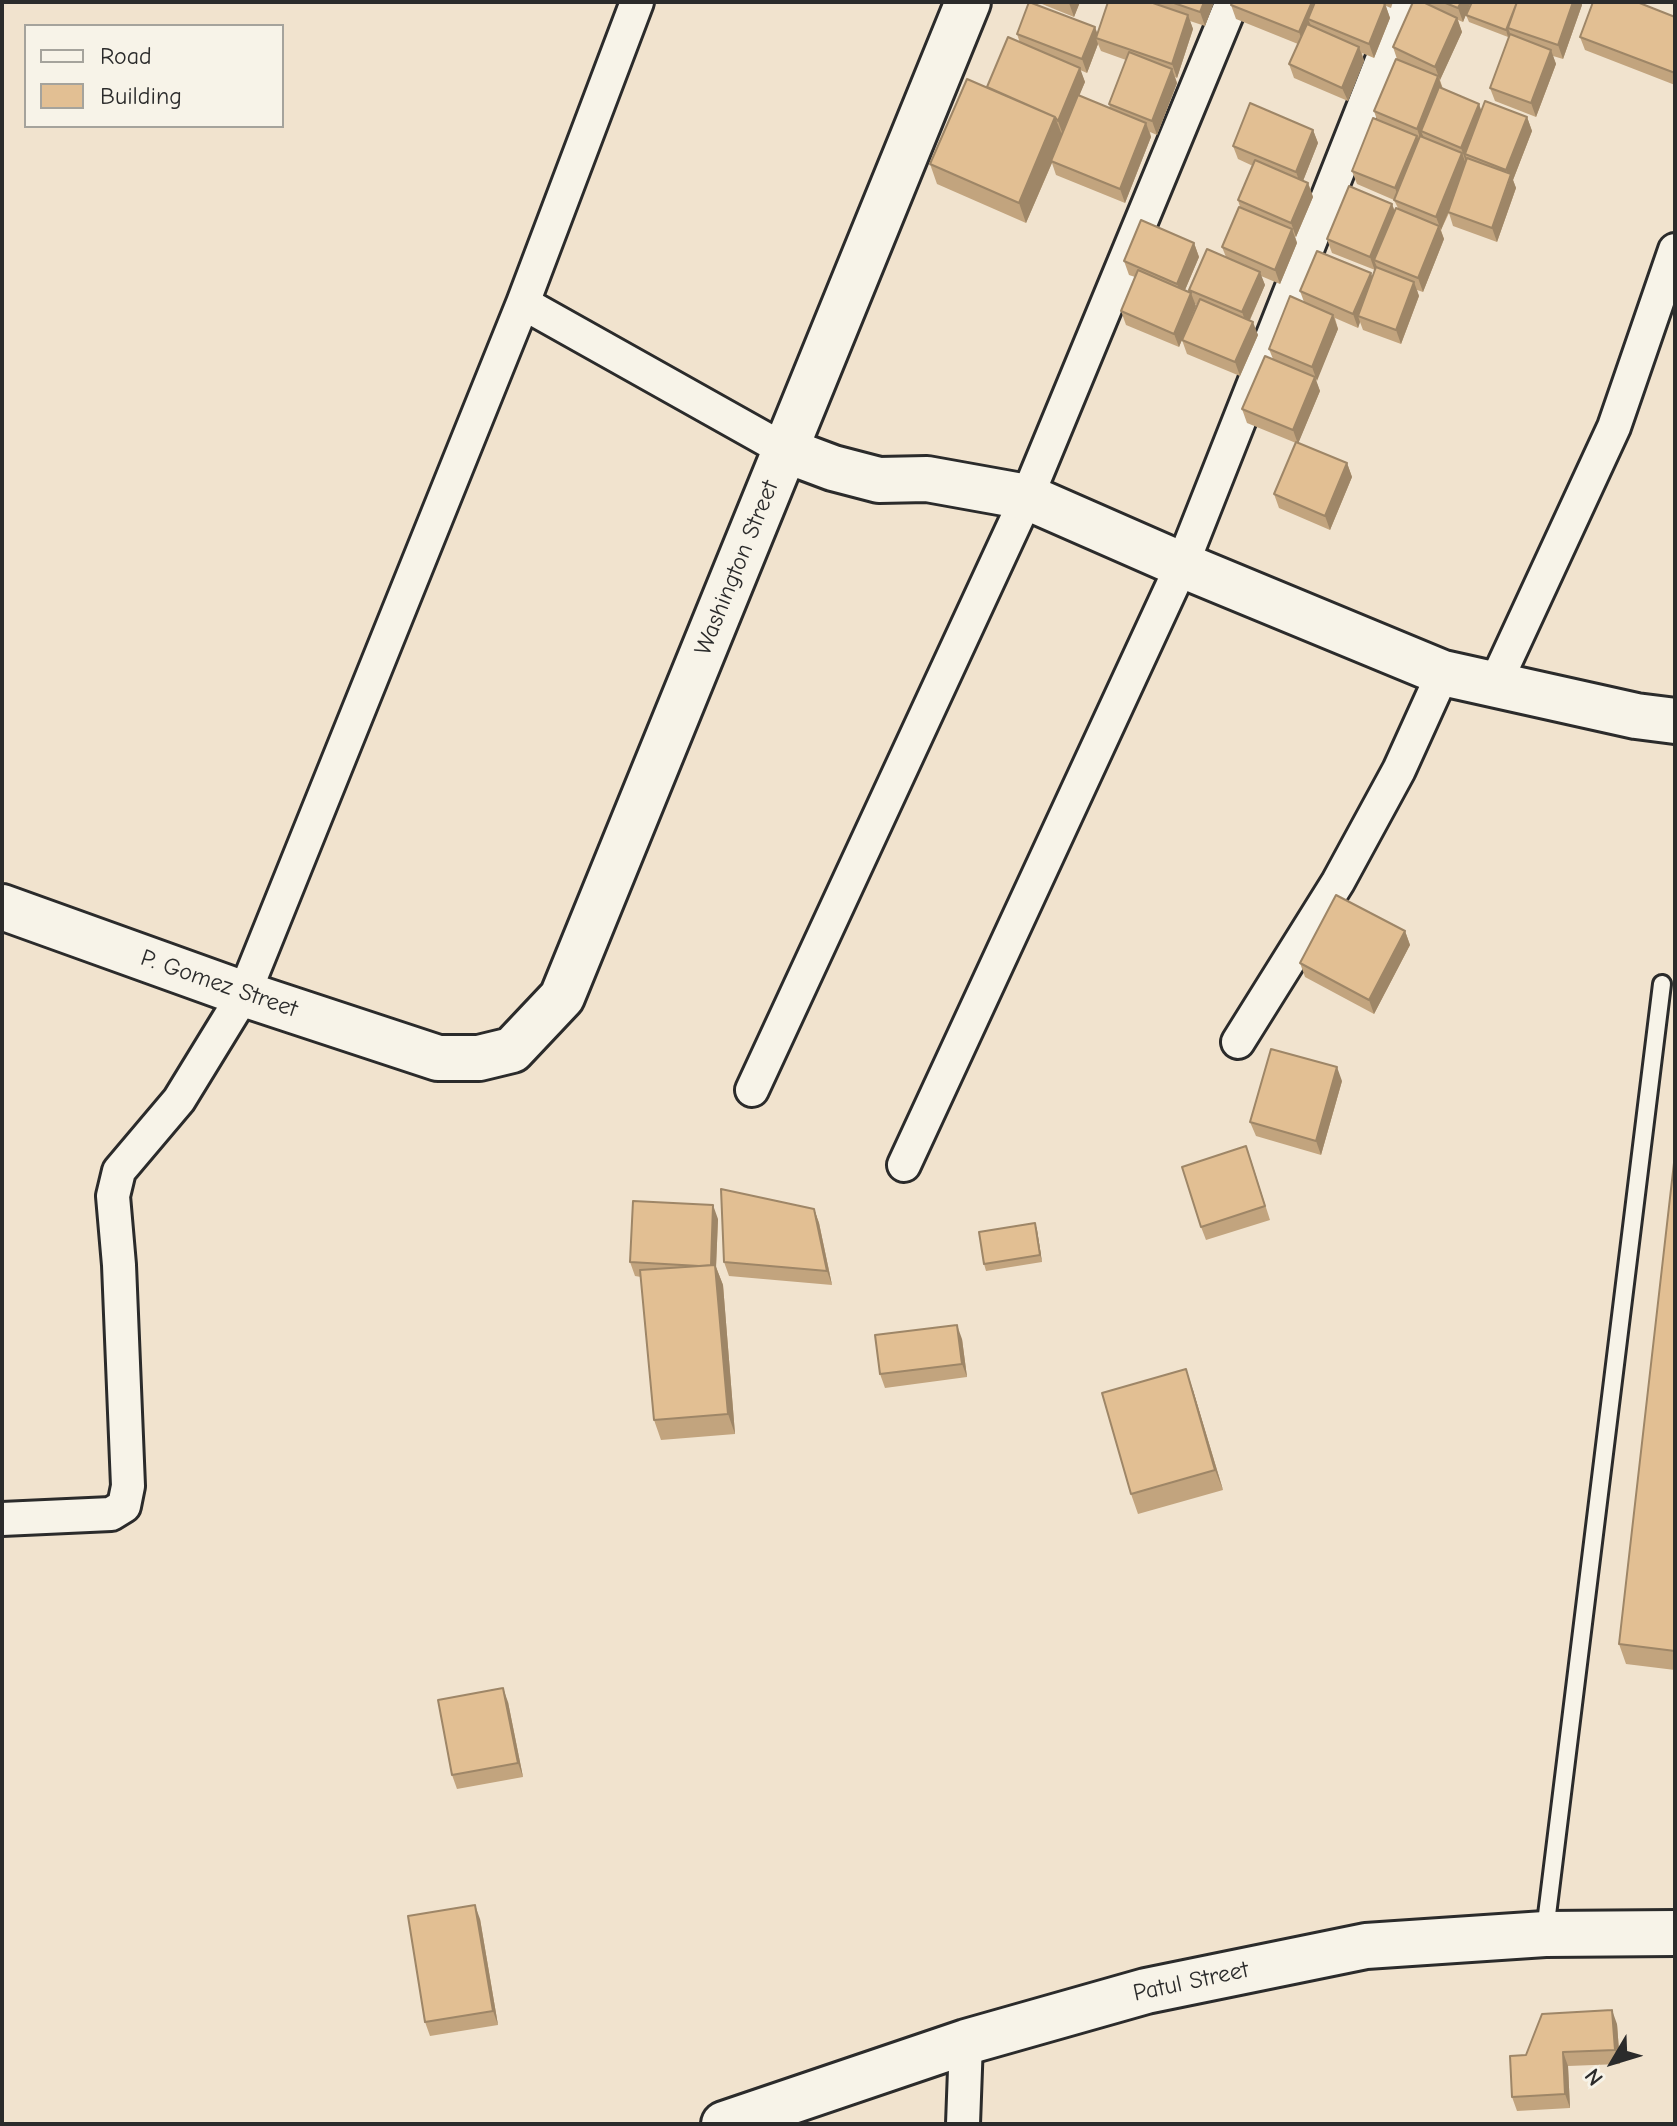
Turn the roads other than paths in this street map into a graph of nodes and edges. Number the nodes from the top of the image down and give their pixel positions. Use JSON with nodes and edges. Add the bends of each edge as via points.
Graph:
{"nodes":[{"id":1,"x":637,"y":2,"type":"edge"},
{"id":2,"x":968,"y":2,"type":"edge"},
{"id":3,"x":1232,"y":2,"type":"edge"},
{"id":4,"x":1405,"y":2,"type":"edge"},
{"id":5,"x":1675,"y":250,"type":"edge"},
{"id":6,"x":523,"y":303,"type":"junction"},
{"id":7,"x":785,"y":450,"type":"junction"},
{"id":8,"x":1027,"y":497,"type":"junction"},
{"id":9,"x":1182,"y":565,"type":"junction"},
{"id":10,"x":1443,"y":673,"type":"junction"},
{"id":11,"x":1494,"y":686,"type":"junction"},
{"id":12,"x":1675,"y":721,"type":"edge"},
{"id":13,"x":2,"y":907,"type":"edge"},
{"id":14,"x":1662,"y":984,"type":"dead end"},
{"id":15,"x":244,"y":994,"type":"junction"},
{"id":16,"x":1238,"y":1042,"type":"dead end"},
{"id":17,"x":438,"y":1058,"type":"joint"},
{"id":18,"x":752,"y":1090,"type":"dead end"},
{"id":19,"x":904,"y":1165,"type":"dead end"},
{"id":20,"x":2,"y":1519,"type":"edge"},
{"id":21,"x":1675,"y":1933,"type":"edge"},
{"id":22,"x":1545,"y":1934,"type":"junction"},
{"id":23,"x":966,"y":2042,"type":"junction"},
{"id":24,"x":724,"y":2124,"type":"edge"},
{"id":25,"x":963,"y":2124,"type":"edge"}],
"edges":[{"from":1,"to":6,"type":"street"},
{"from":2,"to":7,"type":"street","name":"Washington Street"},
{"from":3,"to":8,"type":"street"},
{"from":4,"to":9,"type":"street"},
{"from":5,"to":11,"type":"street","via":[[1614,427]]},
{"from":6,"to":7,"type":"street"},
{"from":6,"to":15,"type":"street"},
{"from":7,"to":8,"type":"street","via":[[879,480],[927,479]]},
{"from":7,"to":17,"type":"street","name":"Washington Street","via":[[562,997],[512,1050],[479,1058]]},
{"from":8,"to":9,"type":"street"},
{"from":8,"to":18,"type":"street"},
{"from":9,"to":10,"type":"street"},
{"from":9,"to":19,"type":"street"},
{"from":10,"to":11,"type":"street"},
{"from":10,"to":16,"type":"street","via":[[1399,770],[1338,882]]},
{"from":11,"to":12,"type":"street"},
{"from":13,"to":15,"type":"street","name":"P. Gomez Street"},
{"from":14,"to":22,"type":"lane"},
{"from":15,"to":17,"type":"street","name":"P. Gomez Street"},
{"from":15,"to":20,"type":"street","via":[[179,1100],[119,1171],[113,1196],[128,1486],[124,1506],[111,1514]]},
{"from":21,"to":22,"type":"street","name":"Patul Street"},
{"from":22,"to":23,"type":"street","name":"Patul Street","via":[[1366,1946],[1146,1991]]},
{"from":23,"to":24,"type":"street","name":"Patul Street"},
{"from":23,"to":25,"type":"street"}]}
